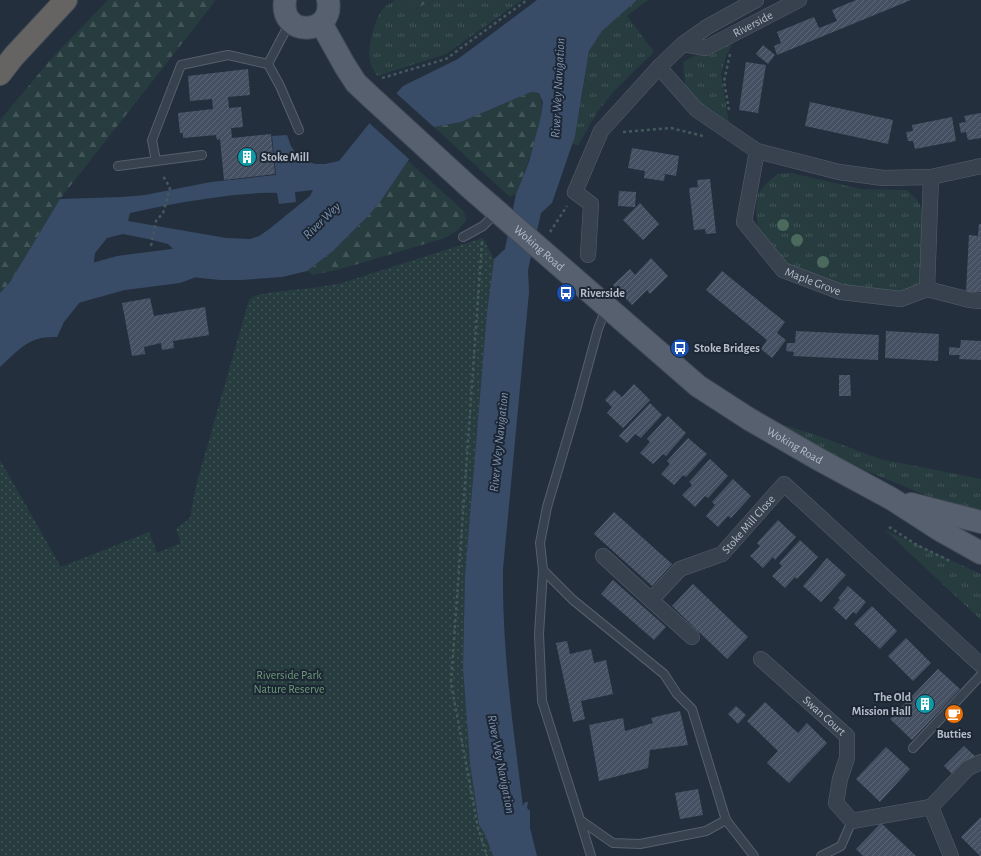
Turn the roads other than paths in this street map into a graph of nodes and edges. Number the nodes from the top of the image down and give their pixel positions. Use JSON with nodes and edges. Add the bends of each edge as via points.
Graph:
{"nodes":[{"id":1,"x":66,"y":0,"type":"edge"},
{"id":2,"x":328,"y":0,"type":"edge"},
{"id":3,"x":756,"y":0,"type":"edge"},
{"id":4,"x":799,"y":0,"type":"edge"},
{"id":5,"x":283,"y":8,"type":"edge"},
{"id":6,"x":321,"y":23,"type":"junction"},
{"id":7,"x":683,"y":44,"type":"junction"},
{"id":8,"x":268,"y":64,"type":"junction"},
{"id":9,"x":659,"y":67,"type":"junction"},
{"id":10,"x":0,"y":74,"type":"edge"},
{"id":11,"x":299,"y":130,"type":"dead end"},
{"id":12,"x":757,"y":151,"type":"junction"},
{"id":13,"x":202,"y":155,"type":"dead end"},
{"id":14,"x":156,"y":161,"type":"junction"},
{"id":15,"x":118,"y":166,"type":"dead end"},
{"id":16,"x":981,"y":166,"type":"edge"},
{"id":17,"x":931,"y":177,"type":"junction"},
{"id":18,"x":495,"y":218,"type":"junction"},
{"id":19,"x":463,"y":237,"type":"dead end"},
{"id":20,"x":588,"y":255,"type":"dead end"},
{"id":21,"x":927,"y":289,"type":"junction"},
{"id":22,"x":981,"y":301,"type":"edge"},
{"id":23,"x":606,"y":306,"type":"junction"},
{"id":24,"x":892,"y":499,"type":"junction"},
{"id":25,"x":981,"y":522,"type":"edge"},
{"id":26,"x":981,"y":553,"type":"edge"},
{"id":27,"x":603,"y":556,"type":"dead end"},
{"id":28,"x":544,"y":570,"type":"junction"},
{"id":29,"x":651,"y":600,"type":"junction"},
{"id":30,"x":692,"y":637,"type":"dead end"},
{"id":31,"x":761,"y":659,"type":"dead end"},
{"id":32,"x":981,"y":665,"type":"edge"},
{"id":33,"x":981,"y":675,"type":"edge"},
{"id":34,"x":913,"y":748,"type":"dead end"},
{"id":35,"x":981,"y":762,"type":"edge"},
{"id":36,"x":932,"y":807,"type":"junction"},
{"id":37,"x":580,"y":820,"type":"junction"},
{"id":38,"x":726,"y":820,"type":"junction"},
{"id":39,"x":852,"y":821,"type":"junction"},
{"id":40,"x":591,"y":856,"type":"edge"},
{"id":41,"x":754,"y":856,"type":"edge"},
{"id":42,"x":821,"y":856,"type":"edge"},
{"id":43,"x":951,"y":856,"type":"edge"}],
"edges":[{"from":1,"to":10,"type":"highway"},
{"from":2,"to":6,"type":"main road","via":[[328,11]]},
{"from":3,"to":7,"type":"street","name":"Riverside","via":[[707,27]]},
{"from":4,"to":7,"type":"street","name":"Riverside","via":[[706,48]]},
{"from":5,"to":6,"type":"main road","via":[[296,26],[309,28]]},
{"from":5,"to":8,"type":"lane"},
{"from":6,"to":18,"type":"main road","name":"Woking Road","via":[[356,83],[374,89]]},
{"from":7,"to":9,"type":"street","name":"Riverside"},
{"from":8,"to":11,"type":"lane"},
{"from":8,"to":14,"type":"lane","via":[[228,55],[181,64],[152,140]]},
{"from":9,"to":12,"type":"street","via":[[697,110]]},
{"from":9,"to":20,"type":"street","name":"Riverside","via":[[601,131],[576,192],[591,204]]},
{"from":12,"to":17,"type":"street","via":[[839,172],[883,178]]},
{"from":12,"to":21,"type":"street","name":"Maple Grove","via":[[744,222],[784,270],[841,292],[901,298]]},
{"from":13,"to":14,"type":"lane"},
{"from":14,"to":15,"type":"lane"},
{"from":16,"to":17,"type":"street"},
{"from":17,"to":21,"type":"street"},
{"from":18,"to":19,"type":"lane"},
{"from":18,"to":23,"type":"main road","name":"Woking Road","via":[[545,243]]},
{"from":21,"to":22,"type":"street"},
{"from":23,"to":24,"type":"main road","name":"Woking Road","via":[[698,386],[749,419]]},
{"from":23,"to":28,"type":"lane","via":[[547,507],[540,543]]},
{"from":24,"to":25,"type":"main road","name":"Woking Road"},
{"from":24,"to":26,"type":"main road","name":"Woking Road"},
{"from":27,"to":29,"type":"street"},
{"from":28,"to":37,"type":"lane","via":[[539,634],[542,701]]},
{"from":28,"to":38,"type":"lane","via":[[573,600],[664,674],[677,694],[692,709]]},
{"from":29,"to":30,"type":"street"},
{"from":29,"to":32,"type":"street","name":"Stoke Mill Close","via":[[680,570],[722,554],[784,484]]},
{"from":31,"to":39,"type":"street","name":"Swan Court","via":[[848,736],[847,758],[836,803]]},
{"from":33,"to":34,"type":"lane"},
{"from":35,"to":36,"type":"street","via":[[968,768]]},
{"from":36,"to":39,"type":"street"},
{"from":36,"to":43,"type":"street"},
{"from":37,"to":38,"type":"lane","via":[[613,843],[640,844],[706,831]]},
{"from":37,"to":40,"type":"lane"},
{"from":38,"to":41,"type":"lane"},
{"from":39,"to":42,"type":"lane","via":[[841,846]]}]}
